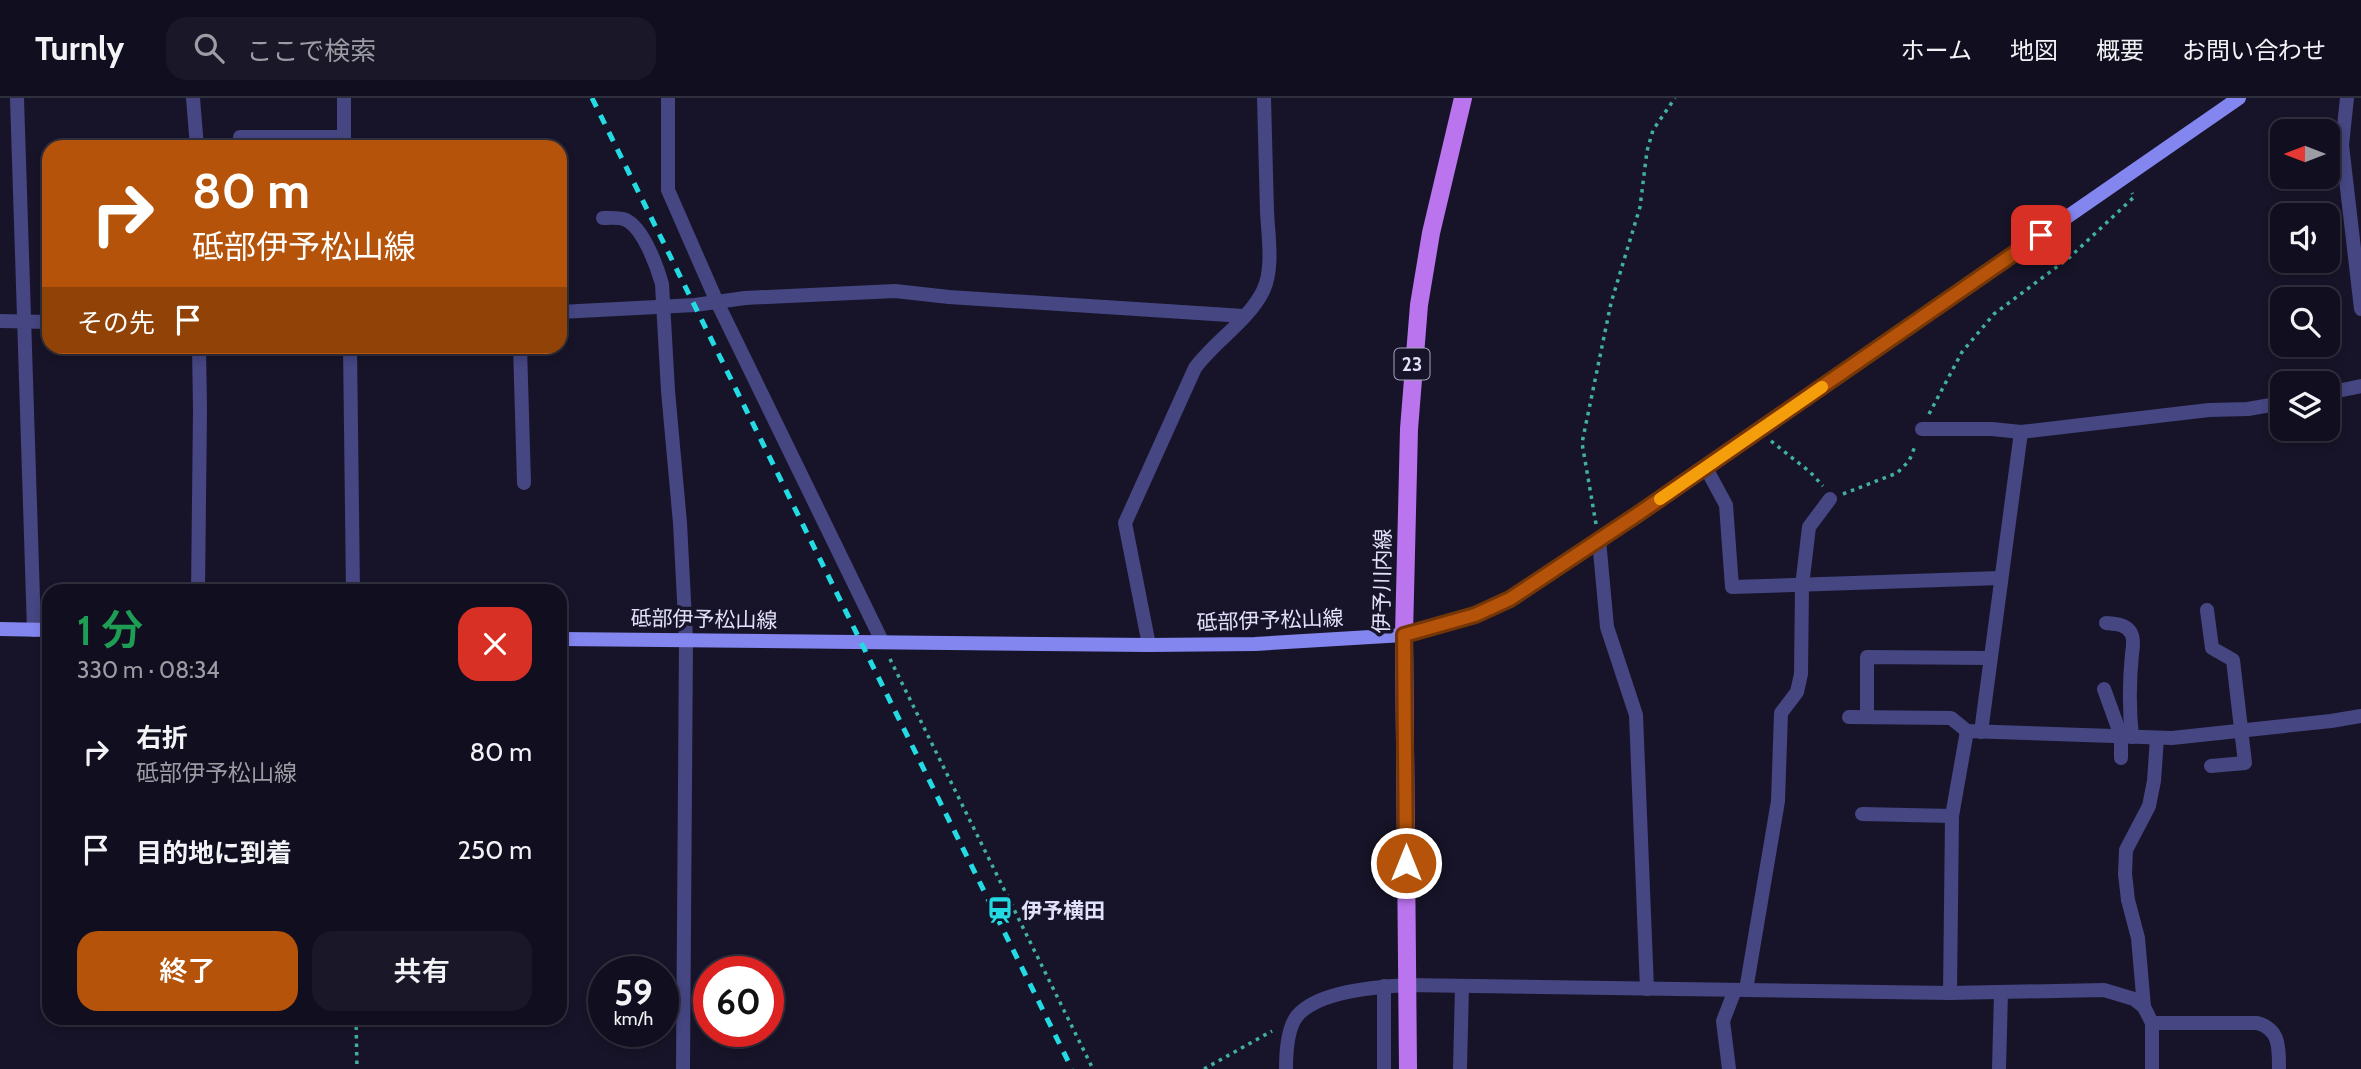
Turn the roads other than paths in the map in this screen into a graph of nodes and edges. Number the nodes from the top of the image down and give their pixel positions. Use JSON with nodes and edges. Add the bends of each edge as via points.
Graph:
{"nodes":[{"id":1,"x":17,"y":98,"type":"edge"},
{"id":2,"x":193,"y":98,"type":"edge"},
{"id":3,"x":344,"y":98,"type":"edge"},
{"id":4,"x":668,"y":98,"type":"edge"},
{"id":5,"x":1264,"y":98,"type":"edge"},
{"id":6,"x":1463,"y":98,"type":"edge"},
{"id":7,"x":2239,"y":98,"type":"edge"},
{"id":8,"x":2347,"y":98,"type":"edge"},
{"id":9,"x":240,"y":137,"type":"dead end"},
{"id":10,"x":196,"y":140,"type":"edge"},
{"id":11,"x":302,"y":140,"type":"edge"},
{"id":12,"x":344,"y":140,"type":"edge"},
{"id":13,"x":603,"y":218,"type":"dead end"},
{"id":14,"x":717,"y":302,"type":"junction"},
{"id":15,"x":662,"y":306,"type":"junction"},
{"id":16,"x":2361,"y":309,"type":"edge"},
{"id":17,"x":567,"y":312,"type":"edge"},
{"id":18,"x":1244,"y":316,"type":"junction"},
{"id":19,"x":0,"y":321,"type":"edge"},
{"id":20,"x":25,"y":322,"type":"junction"},
{"id":21,"x":42,"y":322,"type":"edge"},
{"id":22,"x":199,"y":354,"type":"edge"},
{"id":23,"x":350,"y":354,"type":"edge"},
{"id":24,"x":520,"y":354,"type":"edge"},
{"id":25,"x":2361,"y":386,"type":"edge"},
{"id":26,"x":2340,"y":390,"type":"edge"},
{"id":27,"x":2270,"y":405,"type":"edge"},
{"id":28,"x":1922,"y":429,"type":"road end"},
{"id":29,"x":2021,"y":432,"type":"junction"},
{"id":30,"x":1706,"y":468,"type":"junction"},
{"id":31,"x":524,"y":483,"type":"dead end"},
{"id":32,"x":1830,"y":499,"type":"road end"},
{"id":33,"x":1599,"y":540,"type":"junction"},
{"id":34,"x":2000,"y":578,"type":"junction"},
{"id":35,"x":198,"y":584,"type":"edge"},
{"id":36,"x":354,"y":584,"type":"edge"},
{"id":37,"x":1802,"y":586,"type":"junction"},
{"id":38,"x":2207,"y":610,"type":"dead end"},
{"id":39,"x":2106,"y":622,"type":"dead end"},
{"id":40,"x":0,"y":629,"type":"edge"},
{"id":41,"x":34,"y":630,"type":"junction"},
{"id":42,"x":42,"y":630,"type":"edge"},
{"id":43,"x":1404,"y":635,"type":"junction"},
{"id":44,"x":567,"y":639,"type":"edge"},
{"id":45,"x":687,"y":639,"type":"junction"},
{"id":46,"x":882,"y":641,"type":"junction"},
{"id":47,"x":1149,"y":645,"type":"junction"},
{"id":48,"x":1990,"y":658,"type":"junction"},
{"id":49,"x":2104,"y":689,"type":"dead end"},
{"id":50,"x":2361,"y":716,"type":"edge"},
{"id":51,"x":1849,"y":717,"type":"dead end"},
{"id":52,"x":1867,"y":717,"type":"junction"},
{"id":53,"x":2241,"y":731,"type":"junction"},
{"id":54,"x":1974,"y":732,"type":"junction"},
{"id":55,"x":2126,"y":737,"type":"junction"},
{"id":56,"x":2157,"y":737,"type":"junction"},
{"id":57,"x":2121,"y":758,"type":"dead end"},
{"id":58,"x":2211,"y":766,"type":"dead end"},
{"id":59,"x":1862,"y":814,"type":"dead end"},
{"id":60,"x":1952,"y":816,"type":"junction"},
{"id":61,"x":1406,"y":985,"type":"junction"},
{"id":62,"x":1384,"y":986,"type":"junction"},
{"id":63,"x":1462,"y":986,"type":"junction"},
{"id":64,"x":1647,"y":989,"type":"junction"},
{"id":65,"x":1740,"y":990,"type":"junction"},
{"id":66,"x":2001,"y":992,"type":"junction"},
{"id":67,"x":1950,"y":993,"type":"junction"},
{"id":68,"x":2144,"y":1007,"type":"junction"},
{"id":69,"x":2152,"y":1023,"type":"junction"},
{"id":70,"x":683,"y":1069,"type":"edge"},
{"id":71,"x":1286,"y":1069,"type":"edge"},
{"id":72,"x":1384,"y":1069,"type":"edge"},
{"id":73,"x":1408,"y":1069,"type":"edge"},
{"id":74,"x":1460,"y":1069,"type":"edge"},
{"id":75,"x":1728,"y":1069,"type":"edge"},
{"id":76,"x":1999,"y":1069,"type":"edge"},
{"id":77,"x":2152,"y":1069,"type":"edge"},
{"id":78,"x":2279,"y":1069,"type":"edge"}],
"edges":[{"from":1,"to":20,"type":"street"},
{"from":2,"to":10,"type":"street"},
{"from":3,"to":12,"type":"street"},
{"from":4,"to":14,"type":"street","via":[[667,190]]},
{"from":5,"to":18,"type":"street","via":[[1268,266],[1264,289]]},
{"from":6,"to":43,"type":"main road","name":"伊予川内線","number":"23","via":[[1431,233],[1417,319],[1406,490]]},
{"from":7,"to":30,"type":"main road","name":"砥部伊予松山線"},
{"from":8,"to":16,"type":"street","via":[[2342,145]]},
{"from":9,"to":11,"type":"street"},
{"from":13,"to":15,"type":"street","via":[[625,219],[637,229],[657,267]]},
{"from":14,"to":15,"type":"street"},
{"from":14,"to":18,"type":"street","via":[[895,291]]},
{"from":14,"to":46,"type":"street"},
{"from":15,"to":17,"type":"street"},
{"from":15,"to":45,"type":"street"},
{"from":18,"to":47,"type":"street","via":[[1195,368],[1125,523]]},
{"from":19,"to":20,"type":"street"},
{"from":20,"to":21,"type":"street"},
{"from":20,"to":41,"type":"street"},
{"from":22,"to":35,"type":"street"},
{"from":23,"to":36,"type":"street"},
{"from":24,"to":31,"type":"street"},
{"from":25,"to":26,"type":"street"},
{"from":27,"to":29,"type":"street"},
{"from":28,"to":29,"type":"street"},
{"from":29,"to":34,"type":"street"},
{"from":30,"to":33,"type":"main road","name":"砥部伊予松山線"},
{"from":30,"to":37,"type":"street","via":[[1726,505],[1732,587]]},
{"from":32,"to":37,"type":"street","via":[[1809,527]]},
{"from":33,"to":43,"type":"main road","name":"砥部伊予松山線","via":[[1510,599],[1475,615]]},
{"from":33,"to":64,"type":"street","via":[[1607,627],[1636,715]]},
{"from":34,"to":37,"type":"street"},
{"from":34,"to":48,"type":"street"},
{"from":37,"to":65,"type":"street","via":[[1801,674],[1797,692],[1781,713],[1779,801]]},
{"from":38,"to":53,"type":"street","via":[[2212,648],[2233,660]]},
{"from":39,"to":55,"type":"street","via":[[2125,626],[2132,634]]},
{"from":40,"to":41,"type":"main road"},
{"from":41,"to":42,"type":"main road"},
{"from":43,"to":47,"type":"main road","name":"砥部伊予松山線"},
{"from":43,"to":61,"type":"main road","name":"伊予川内線","number":"23"},
{"from":44,"to":45,"type":"main road","name":"砥部伊予松山線"},
{"from":45,"to":46,"type":"main road","name":"砥部伊予松山線"},
{"from":45,"to":70,"type":"street"},
{"from":46,"to":47,"type":"main road","name":"砥部伊予松山線"},
{"from":48,"to":52,"type":"street","via":[[1867,657]]},
{"from":48,"to":54,"type":"street"},
{"from":49,"to":55,"type":"street"},
{"from":50,"to":53,"type":"street"},
{"from":51,"to":52,"type":"street"},
{"from":52,"to":54,"type":"street","via":[[1951,718]]},
{"from":53,"to":56,"type":"street"},
{"from":53,"to":58,"type":"street","via":[[2245,763]]},
{"from":54,"to":55,"type":"street"},
{"from":54,"to":60,"type":"street"},
{"from":55,"to":56,"type":"street"},
{"from":55,"to":57,"type":"street"},
{"from":56,"to":68,"type":"street","via":[[2149,806],[2126,850],[2125,874],[2138,938]]},
{"from":59,"to":60,"type":"street"},
{"from":60,"to":67,"type":"street"},
{"from":61,"to":62,"type":"street"},
{"from":61,"to":63,"type":"street"},
{"from":61,"to":73,"type":"main road","name":"伊予川内線","number":"23"},
{"from":62,"to":71,"type":"street","via":[[1314,1003],[1297,1017],[1286,1049]]},
{"from":62,"to":72,"type":"street"},
{"from":63,"to":64,"type":"street"},
{"from":63,"to":74,"type":"street"},
{"from":64,"to":65,"type":"street"},
{"from":65,"to":67,"type":"street"},
{"from":65,"to":75,"type":"street","via":[[1723,1021]]},
{"from":66,"to":67,"type":"street"},
{"from":66,"to":68,"type":"street","via":[[2104,990]]},
{"from":66,"to":76,"type":"street"},
{"from":68,"to":69,"type":"street"},
{"from":69,"to":77,"type":"street"},
{"from":69,"to":78,"type":"street","via":[[2268,1026],[2276,1037]]}]}
